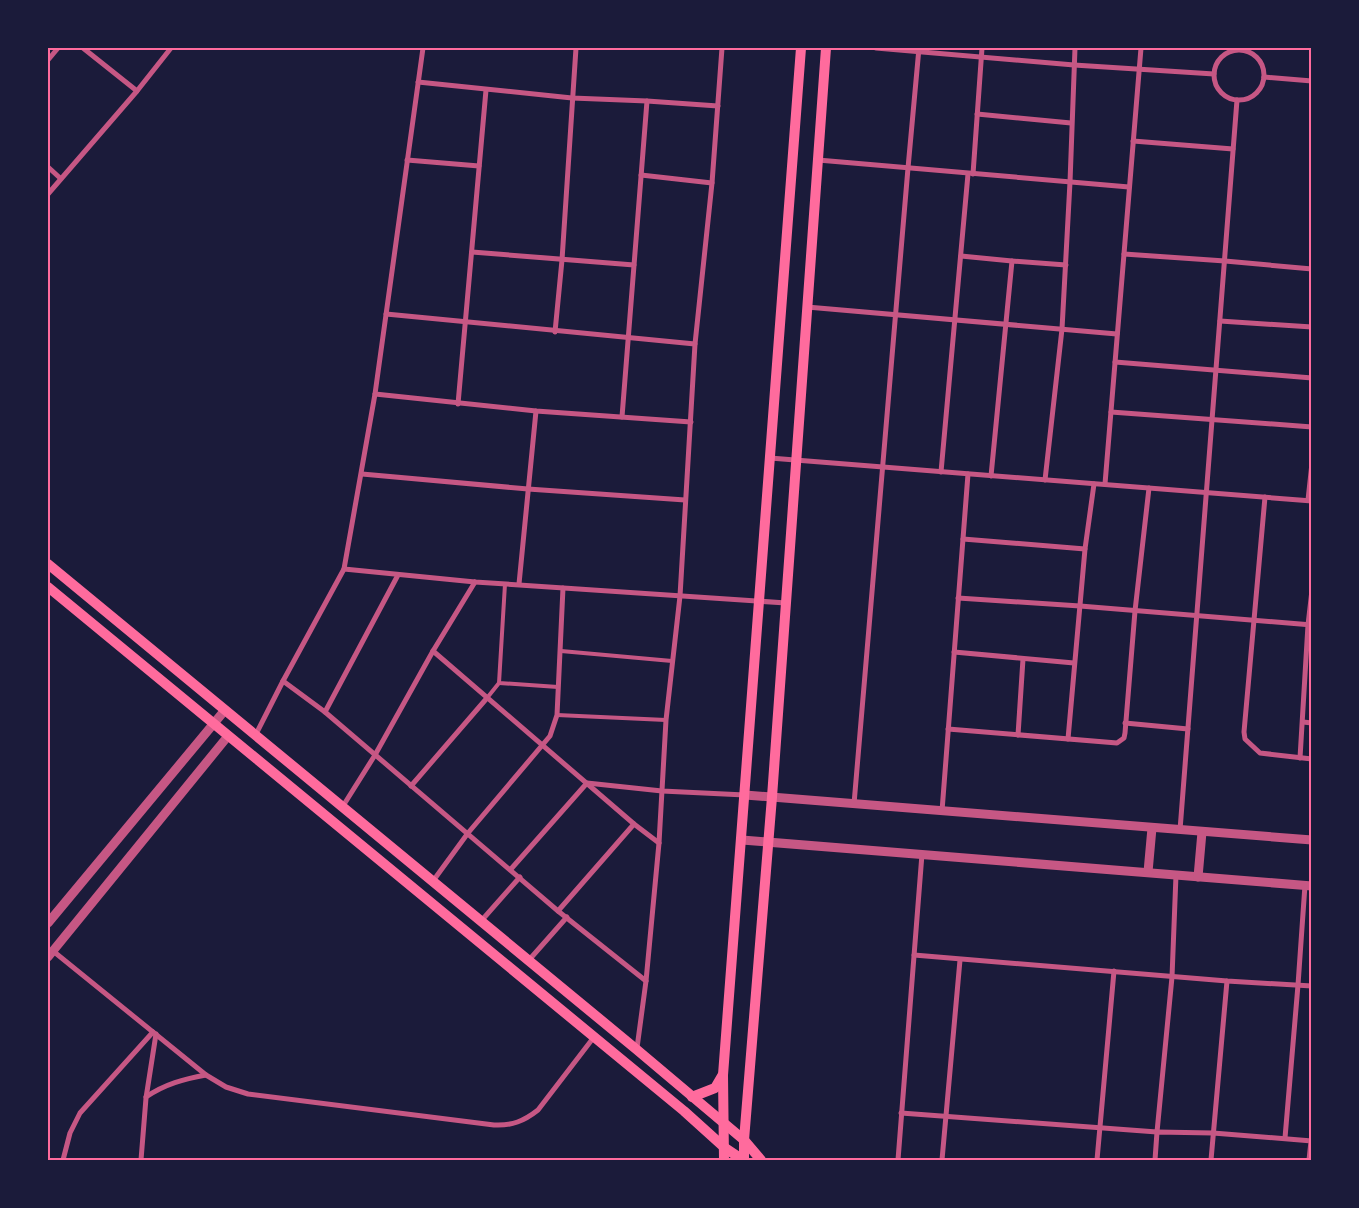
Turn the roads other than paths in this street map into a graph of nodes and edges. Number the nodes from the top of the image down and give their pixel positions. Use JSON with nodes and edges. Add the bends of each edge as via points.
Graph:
{"nodes":[{"id":1,"x":58,"y":48,"type":"edge"},
{"id":2,"x":84,"y":48,"type":"edge"},
{"id":3,"x":172,"y":48,"type":"edge"},
{"id":4,"x":423,"y":48,"type":"edge"},
{"id":5,"x":576,"y":48,"type":"edge"},
{"id":6,"x":722,"y":48,"type":"edge"},
{"id":7,"x":801,"y":48,"type":"edge"},
{"id":8,"x":826,"y":48,"type":"edge"},
{"id":9,"x":876,"y":48,"type":"edge"},
{"id":10,"x":982,"y":48,"type":"edge"},
{"id":11,"x":1075,"y":48,"type":"edge"},
{"id":12,"x":1141,"y":48,"type":"edge"},
{"id":13,"x":919,"y":49,"type":"edge"},
{"id":14,"x":1241,"y":49,"type":"edge"},
{"id":15,"x":981,"y":56,"type":"junction"},
{"id":16,"x":48,"y":60,"type":"edge"},
{"id":17,"x":1074,"y":65,"type":"junction"},
{"id":18,"x":1139,"y":70,"type":"junction"},
{"id":19,"x":1214,"y":74,"type":"junction"},
{"id":20,"x":1264,"y":77,"type":"junction"},
{"id":21,"x":1312,"y":81,"type":"edge"},
{"id":22,"x":418,"y":82,"type":"junction"},
{"id":23,"x":486,"y":90,"type":"junction"},
{"id":24,"x":137,"y":91,"type":"junction"},
{"id":25,"x":572,"y":98,"type":"junction"},
{"id":26,"x":1238,"y":100,"type":"junction"},
{"id":27,"x":647,"y":101,"type":"junction"},
{"id":28,"x":718,"y":106,"type":"junction"},
{"id":29,"x":977,"y":114,"type":"junction"},
{"id":30,"x":1071,"y":123,"type":"junction"},
{"id":31,"x":1133,"y":141,"type":"junction"},
{"id":32,"x":1234,"y":150,"type":"junction"},
{"id":33,"x":407,"y":160,"type":"junction"},
{"id":34,"x":818,"y":160,"type":"junction"},
{"id":35,"x":479,"y":166,"type":"junction"},
{"id":36,"x":48,"y":167,"type":"edge"},
{"id":37,"x":908,"y":168,"type":"junction"},
{"id":38,"x":970,"y":174,"type":"junction"},
{"id":39,"x":641,"y":175,"type":"junction"},
{"id":40,"x":60,"y":178,"type":"junction"},
{"id":41,"x":1070,"y":182,"type":"junction"},
{"id":42,"x":712,"y":183,"type":"junction"},
{"id":43,"x":1129,"y":187,"type":"junction"},
{"id":44,"x":48,"y":194,"type":"edge"},
{"id":45,"x":472,"y":252,"type":"junction"},
{"id":46,"x":1124,"y":254,"type":"junction"},
{"id":47,"x":961,"y":256,"type":"junction"},
{"id":48,"x":562,"y":260,"type":"junction"},
{"id":49,"x":1012,"y":261,"type":"junction"},
{"id":50,"x":1225,"y":261,"type":"junction"},
{"id":51,"x":634,"y":265,"type":"junction"},
{"id":52,"x":1066,"y":265,"type":"junction"},
{"id":53,"x":1312,"y":269,"type":"edge"},
{"id":54,"x":807,"y":307,"type":"junction"},
{"id":55,"x":386,"y":314,"type":"junction"},
{"id":56,"x":895,"y":314,"type":"junction"},
{"id":57,"x":954,"y":319,"type":"junction"},
{"id":58,"x":1220,"y":321,"type":"junction"},
{"id":59,"x":466,"y":322,"type":"junction"},
{"id":60,"x":1007,"y":324,"type":"junction"},
{"id":61,"x":1312,"y":327,"type":"edge"},
{"id":62,"x":1062,"y":329,"type":"junction"},
{"id":63,"x":555,"y":332,"type":"junction"},
{"id":64,"x":1117,"y":334,"type":"junction"},
{"id":65,"x":628,"y":339,"type":"junction"},
{"id":66,"x":695,"y":344,"type":"junction"},
{"id":67,"x":1115,"y":362,"type":"junction"},
{"id":68,"x":1216,"y":370,"type":"junction"},
{"id":69,"x":1312,"y":378,"type":"edge"},
{"id":70,"x":375,"y":394,"type":"junction"},
{"id":71,"x":458,"y":404,"type":"junction"},
{"id":72,"x":536,"y":411,"type":"junction"},
{"id":73,"x":1111,"y":412,"type":"junction"},
{"id":74,"x":622,"y":417,"type":"junction"},
{"id":75,"x":1212,"y":420,"type":"junction"},
{"id":76,"x":691,"y":422,"type":"junction"},
{"id":77,"x":1312,"y":427,"type":"edge"},
{"id":78,"x":770,"y":458,"type":"junction"},
{"id":79,"x":796,"y":460,"type":"junction"},
{"id":80,"x":1312,"y":463,"type":"edge"},
{"id":81,"x":883,"y":467,"type":"junction"},
{"id":82,"x":941,"y":472,"type":"junction"},
{"id":83,"x":362,"y":474,"type":"junction"},
{"id":84,"x":968,"y":474,"type":"junction"},
{"id":85,"x":991,"y":476,"type":"junction"},
{"id":86,"x":1045,"y":480,"type":"junction"},
{"id":87,"x":1094,"y":484,"type":"junction"},
{"id":88,"x":1105,"y":484,"type":"junction"},
{"id":89,"x":1149,"y":488,"type":"junction"},
{"id":90,"x":528,"y":489,"type":"junction"},
{"id":91,"x":1206,"y":492,"type":"junction"},
{"id":92,"x":1265,"y":497,"type":"junction"},
{"id":93,"x":685,"y":500,"type":"junction"},
{"id":94,"x":1310,"y":500,"type":"edge"},
{"id":95,"x":963,"y":539,"type":"junction"},
{"id":96,"x":1085,"y":549,"type":"junction"},
{"id":97,"x":48,"y":564,"type":"edge"},
{"id":98,"x":344,"y":569,"type":"junction"},
{"id":99,"x":398,"y":575,"type":"junction"},
{"id":100,"x":475,"y":582,"type":"junction"},
{"id":101,"x":505,"y":584,"type":"junction"},
{"id":102,"x":519,"y":584,"type":"junction"},
{"id":103,"x":48,"y":587,"type":"edge"},
{"id":104,"x":563,"y":588,"type":"junction"},
{"id":105,"x":1312,"y":590,"type":"edge"},
{"id":106,"x":680,"y":596,"type":"junction"},
{"id":107,"x":958,"y":598,"type":"junction"},
{"id":108,"x":760,"y":601,"type":"junction"},
{"id":109,"x":786,"y":603,"type":"junction"},
{"id":110,"x":1080,"y":606,"type":"junction"},
{"id":111,"x":1135,"y":611,"type":"junction"},
{"id":112,"x":1197,"y":616,"type":"junction"},
{"id":113,"x":1254,"y":620,"type":"junction"},
{"id":114,"x":1310,"y":625,"type":"edge"},
{"id":115,"x":433,"y":651,"type":"junction"},
{"id":116,"x":560,"y":651,"type":"junction"},
{"id":117,"x":954,"y":652,"type":"junction"},
{"id":118,"x":1023,"y":659,"type":"junction"},
{"id":119,"x":672,"y":661,"type":"junction"},
{"id":120,"x":1074,"y":663,"type":"junction"},
{"id":121,"x":283,"y":681,"type":"junction"},
{"id":122,"x":499,"y":683,"type":"junction"},
{"id":123,"x":558,"y":687,"type":"junction"},
{"id":124,"x":487,"y":698,"type":"junction"},
{"id":125,"x":225,"y":710,"type":"junction"},
{"id":126,"x":325,"y":712,"type":"junction"},
{"id":127,"x":557,"y":715,"type":"junction"},
{"id":128,"x":666,"y":720,"type":"junction"},
{"id":129,"x":1303,"y":722,"type":"junction"},
{"id":130,"x":1126,"y":723,"type":"junction"},
{"id":131,"x":1312,"y":723,"type":"edge"},
{"id":132,"x":214,"y":724,"type":"junction"},
{"id":133,"x":948,"y":729,"type":"junction"},
{"id":134,"x":1188,"y":729,"type":"junction"},
{"id":135,"x":256,"y":734,"type":"junction"},
{"id":136,"x":1018,"y":735,"type":"junction"},
{"id":137,"x":228,"y":736,"type":"junction"},
{"id":138,"x":1068,"y":739,"type":"junction"},
{"id":139,"x":542,"y":746,"type":"junction"},
{"id":140,"x":375,"y":755,"type":"junction"},
{"id":141,"x":1300,"y":758,"type":"junction"},
{"id":142,"x":1312,"y":759,"type":"edge"},
{"id":143,"x":587,"y":782,"type":"junction"},
{"id":144,"x":411,"y":786,"type":"junction"},
{"id":145,"x":662,"y":791,"type":"junction"},
{"id":146,"x":745,"y":795,"type":"junction"},
{"id":147,"x":772,"y":797,"type":"junction"},
{"id":148,"x":854,"y":804,"type":"junction"},
{"id":149,"x":343,"y":806,"type":"junction"},
{"id":150,"x":942,"y":811,"type":"junction"},
{"id":151,"x":634,"y":824,"type":"junction"},
{"id":152,"x":1152,"y":828,"type":"junction"},
{"id":153,"x":1180,"y":830,"type":"junction"},
{"id":154,"x":1202,"y":832,"type":"junction"},
{"id":155,"x":468,"y":833,"type":"junction"},
{"id":156,"x":742,"y":840,"type":"junction"},
{"id":157,"x":1312,"y":840,"type":"edge"},
{"id":158,"x":768,"y":842,"type":"junction"},
{"id":159,"x":659,"y":843,"type":"junction"},
{"id":160,"x":922,"y":854,"type":"junction"},
{"id":161,"x":511,"y":869,"type":"junction"},
{"id":162,"x":1148,"y":872,"type":"junction"},
{"id":163,"x":1176,"y":875,"type":"junction"},
{"id":164,"x":1198,"y":876,"type":"junction"},
{"id":165,"x":520,"y":877,"type":"junction"},
{"id":166,"x":433,"y":881,"type":"junction"},
{"id":167,"x":1308,"y":886,"type":"edge"},
{"id":168,"x":558,"y":911,"type":"junction"},
{"id":169,"x":566,"y":917,"type":"junction"},
{"id":170,"x":482,"y":920,"type":"junction"},
{"id":171,"x":48,"y":923,"type":"edge"},
{"id":172,"x":50,"y":954,"type":"edge"},
{"id":173,"x":914,"y":956,"type":"junction"},
{"id":174,"x":529,"y":960,"type":"junction"},
{"id":175,"x":960,"y":960,"type":"junction"},
{"id":176,"x":1114,"y":971,"type":"junction"},
{"id":177,"x":1172,"y":977,"type":"junction"},
{"id":178,"x":646,"y":981,"type":"junction"},
{"id":179,"x":1227,"y":981,"type":"junction"},
{"id":180,"x":1298,"y":985,"type":"junction"},
{"id":181,"x":1312,"y":986,"type":"edge"},
{"id":182,"x":155,"y":1033,"type":"junction"},
{"id":183,"x":594,"y":1038,"type":"junction"},
{"id":184,"x":636,"y":1050,"type":"junction"},
{"id":185,"x":206,"y":1075,"type":"junction"},
{"id":186,"x":723,"y":1075,"type":"junction"},
{"id":187,"x":692,"y":1097,"type":"junction"},
{"id":188,"x":146,"y":1098,"type":"junction"},
{"id":189,"x":901,"y":1113,"type":"junction"},
{"id":190,"x":946,"y":1116,"type":"junction"},
{"id":191,"x":723,"y":1122,"type":"junction"},
{"id":192,"x":1099,"y":1128,"type":"junction"},
{"id":193,"x":1157,"y":1132,"type":"junction"},
{"id":194,"x":1213,"y":1133,"type":"junction"},
{"id":195,"x":1285,"y":1138,"type":"junction"},
{"id":196,"x":744,"y":1140,"type":"junction"},
{"id":197,"x":1311,"y":1141,"type":"edge"},
{"id":198,"x":725,"y":1148,"type":"junction"},
{"id":199,"x":63,"y":1160,"type":"edge"},
{"id":200,"x":141,"y":1160,"type":"edge"},
{"id":201,"x":724,"y":1160,"type":"edge"},
{"id":202,"x":744,"y":1160,"type":"edge"},
{"id":203,"x":761,"y":1160,"type":"edge"},
{"id":204,"x":898,"y":1160,"type":"edge"},
{"id":205,"x":942,"y":1160,"type":"edge"},
{"id":206,"x":1097,"y":1160,"type":"edge"},
{"id":207,"x":1154,"y":1160,"type":"edge"},
{"id":208,"x":1211,"y":1160,"type":"edge"},
{"id":209,"x":1309,"y":1160,"type":"edge"}],
"edges":[{"from":1,"to":16,"type":"street"},
{"from":2,"to":24,"type":"street"},
{"from":3,"to":24,"type":"street"},
{"from":4,"to":22,"type":"street"},
{"from":5,"to":25,"type":"street"},
{"from":6,"to":28,"type":"street"},
{"from":7,"to":78,"type":"main road"},
{"from":8,"to":34,"type":"main road"},
{"from":9,"to":13,"type":"street"},
{"from":10,"to":15,"type":"street"},
{"from":11,"to":17,"type":"street"},
{"from":12,"to":18,"type":"street"},
{"from":13,"to":15,"type":"street"},
{"from":13,"to":37,"type":"street"},
{"from":14,"to":19,"type":"street","via":[[1220,59]]},
{"from":14,"to":20,"type":"street","via":[[1260,62]]},
{"from":15,"to":17,"type":"street"},
{"from":15,"to":29,"type":"street"},
{"from":17,"to":18,"type":"street"},
{"from":17,"to":30,"type":"street"},
{"from":18,"to":19,"type":"street"},
{"from":18,"to":31,"type":"street"},
{"from":19,"to":26,"type":"street","via":[[1218,89]]},
{"from":20,"to":21,"type":"street"},
{"from":20,"to":26,"type":"street","via":[[1258,91]]},
{"from":22,"to":23,"type":"street"},
{"from":22,"to":33,"type":"street"},
{"from":23,"to":25,"type":"street"},
{"from":23,"to":35,"type":"street"},
{"from":24,"to":40,"type":"street"},
{"from":25,"to":27,"type":"street"},
{"from":25,"to":48,"type":"street"},
{"from":26,"to":32,"type":"street"},
{"from":27,"to":28,"type":"street"},
{"from":27,"to":39,"type":"street"},
{"from":28,"to":42,"type":"street"},
{"from":29,"to":30,"type":"street"},
{"from":29,"to":38,"type":"street"},
{"from":30,"to":41,"type":"street"},
{"from":31,"to":32,"type":"street"},
{"from":31,"to":43,"type":"street"},
{"from":32,"to":50,"type":"street"},
{"from":33,"to":35,"type":"street"},
{"from":33,"to":55,"type":"street"},
{"from":34,"to":37,"type":"street"},
{"from":34,"to":54,"type":"main road"},
{"from":35,"to":45,"type":"street"},
{"from":36,"to":40,"type":"street"},
{"from":37,"to":38,"type":"street"},
{"from":37,"to":56,"type":"street"},
{"from":38,"to":41,"type":"street"},
{"from":38,"to":47,"type":"street"},
{"from":39,"to":42,"type":"street"},
{"from":39,"to":51,"type":"street"},
{"from":40,"to":44,"type":"street"},
{"from":41,"to":43,"type":"street"},
{"from":41,"to":52,"type":"street"},
{"from":42,"to":66,"type":"street"},
{"from":43,"to":46,"type":"street"},
{"from":45,"to":48,"type":"street"},
{"from":45,"to":59,"type":"street"},
{"from":46,"to":50,"type":"street"},
{"from":46,"to":64,"type":"street"},
{"from":47,"to":49,"type":"street"},
{"from":47,"to":57,"type":"street"},
{"from":48,"to":51,"type":"street"},
{"from":48,"to":63,"type":"street"},
{"from":49,"to":52,"type":"street"},
{"from":49,"to":60,"type":"street"},
{"from":50,"to":53,"type":"street"},
{"from":50,"to":58,"type":"street"},
{"from":51,"to":65,"type":"street"},
{"from":52,"to":62,"type":"street"},
{"from":54,"to":56,"type":"street"},
{"from":54,"to":79,"type":"main road"},
{"from":55,"to":59,"type":"street"},
{"from":55,"to":70,"type":"street"},
{"from":56,"to":57,"type":"street"},
{"from":56,"to":81,"type":"street"},
{"from":57,"to":60,"type":"street"},
{"from":57,"to":82,"type":"street"},
{"from":58,"to":61,"type":"street"},
{"from":58,"to":68,"type":"street"},
{"from":59,"to":63,"type":"street"},
{"from":59,"to":71,"type":"street"},
{"from":60,"to":62,"type":"street"},
{"from":60,"to":85,"type":"street"},
{"from":62,"to":64,"type":"street"},
{"from":62,"to":86,"type":"street"},
{"from":63,"to":65,"type":"street"},
{"from":64,"to":67,"type":"street"},
{"from":65,"to":66,"type":"street"},
{"from":65,"to":74,"type":"street"},
{"from":66,"to":76,"type":"street"},
{"from":67,"to":68,"type":"street"},
{"from":67,"to":73,"type":"street"},
{"from":68,"to":69,"type":"street"},
{"from":68,"to":75,"type":"street"},
{"from":70,"to":71,"type":"street"},
{"from":70,"to":83,"type":"street"},
{"from":71,"to":72,"type":"street"},
{"from":72,"to":74,"type":"street"},
{"from":72,"to":90,"type":"street"},
{"from":73,"to":75,"type":"street"},
{"from":73,"to":88,"type":"street"},
{"from":74,"to":76,"type":"street"},
{"from":75,"to":77,"type":"street"},
{"from":75,"to":91,"type":"street"},
{"from":76,"to":93,"type":"street"},
{"from":78,"to":79,"type":"street"},
{"from":78,"to":108,"type":"main road"},
{"from":79,"to":81,"type":"street"},
{"from":79,"to":109,"type":"main road"},
{"from":80,"to":94,"type":"street"},
{"from":81,"to":82,"type":"street"},
{"from":81,"to":148,"type":"street"},
{"from":82,"to":84,"type":"street"},
{"from":83,"to":90,"type":"street"},
{"from":83,"to":98,"type":"street"},
{"from":84,"to":85,"type":"street"},
{"from":84,"to":95,"type":"street"},
{"from":85,"to":86,"type":"street"},
{"from":86,"to":87,"type":"street"},
{"from":87,"to":88,"type":"street"},
{"from":87,"to":96,"type":"street"},
{"from":88,"to":89,"type":"street"},
{"from":89,"to":91,"type":"street"},
{"from":89,"to":111,"type":"street"},
{"from":90,"to":93,"type":"street"},
{"from":90,"to":102,"type":"street"},
{"from":91,"to":92,"type":"street"},
{"from":91,"to":112,"type":"street"},
{"from":92,"to":94,"type":"street"},
{"from":92,"to":113,"type":"street"},
{"from":93,"to":106,"type":"street"},
{"from":95,"to":96,"type":"street"},
{"from":95,"to":107,"type":"street"},
{"from":96,"to":110,"type":"street"},
{"from":97,"to":125,"type":"main road"},
{"from":98,"to":99,"type":"street"},
{"from":98,"to":121,"type":"street"},
{"from":99,"to":100,"type":"street"},
{"from":99,"to":126,"type":"street"},
{"from":100,"to":101,"type":"street"},
{"from":100,"to":115,"type":"street"},
{"from":101,"to":102,"type":"street"},
{"from":101,"to":122,"type":"lane"},
{"from":102,"to":104,"type":"street"},
{"from":103,"to":132,"type":"main road"},
{"from":104,"to":106,"type":"street"},
{"from":104,"to":116,"type":"street"},
{"from":105,"to":114,"type":"street"},
{"from":106,"to":108,"type":"street"},
{"from":106,"to":119,"type":"street"},
{"from":107,"to":110,"type":"street"},
{"from":107,"to":117,"type":"street"},
{"from":108,"to":109,"type":"street"},
{"from":108,"to":146,"type":"main road"},
{"from":109,"to":147,"type":"main road"},
{"from":110,"to":111,"type":"street"},
{"from":110,"to":120,"type":"street"},
{"from":111,"to":112,"type":"street"},
{"from":111,"to":130,"type":"street"},
{"from":112,"to":113,"type":"street"},
{"from":112,"to":134,"type":"street"},
{"from":113,"to":114,"type":"street"},
{"from":113,"to":141,"type":"street","via":[[1245,739],[1260,753]]},
{"from":114,"to":129,"type":"street"},
{"from":115,"to":124,"type":"street"},
{"from":115,"to":140,"type":"street"},
{"from":116,"to":119,"type":"lane"},
{"from":116,"to":123,"type":"street"},
{"from":117,"to":118,"type":"street"},
{"from":117,"to":133,"type":"street"},
{"from":118,"to":120,"type":"street"},
{"from":118,"to":136,"type":"street"},
{"from":119,"to":128,"type":"street"},
{"from":120,"to":138,"type":"street"},
{"from":121,"to":126,"type":"street"},
{"from":121,"to":135,"type":"street"},
{"from":122,"to":123,"type":"lane"},
{"from":122,"to":124,"type":"lane"},
{"from":123,"to":127,"type":"street"},
{"from":124,"to":139,"type":"street"},
{"from":124,"to":144,"type":"street"},
{"from":125,"to":132,"type":"street"},
{"from":125,"to":135,"type":"main road"},
{"from":126,"to":140,"type":"street"},
{"from":127,"to":128,"type":"lane"},
{"from":127,"to":139,"type":"street","via":[[554,728]]},
{"from":128,"to":145,"type":"street"},
{"from":129,"to":131,"type":"street"},
{"from":129,"to":141,"type":"street"},
{"from":130,"to":134,"type":"street"},
{"from":130,"to":138,"type":"street","via":[[1124,738],[1117,743]]},
{"from":132,"to":137,"type":"main road"},
{"from":132,"to":171,"type":"street"},
{"from":133,"to":136,"type":"street"},
{"from":133,"to":150,"type":"street"},
{"from":134,"to":153,"type":"street"},
{"from":135,"to":149,"type":"main road"},
{"from":136,"to":138,"type":"street"},
{"from":137,"to":172,"type":"street"},
{"from":137,"to":183,"type":"main road"},
{"from":139,"to":143,"type":"street"},
{"from":139,"to":155,"type":"street"},
{"from":140,"to":144,"type":"street"},
{"from":140,"to":149,"type":"street"},
{"from":141,"to":142,"type":"street"},
{"from":143,"to":145,"type":"street"},
{"from":143,"to":151,"type":"street"},
{"from":143,"to":161,"type":"street"},
{"from":144,"to":155,"type":"street"},
{"from":145,"to":146,"type":"street"},
{"from":145,"to":159,"type":"street"},
{"from":146,"to":147,"type":"street"},
{"from":146,"to":156,"type":"main road"},
{"from":147,"to":148,"type":"street"},
{"from":147,"to":158,"type":"main road"},
{"from":148,"to":150,"type":"street"},
{"from":149,"to":166,"type":"main road"},
{"from":150,"to":152,"type":"street"},
{"from":151,"to":159,"type":"street"},
{"from":151,"to":168,"type":"street"},
{"from":152,"to":153,"type":"street"},
{"from":152,"to":162,"type":"street"},
{"from":153,"to":154,"type":"street"},
{"from":154,"to":157,"type":"street"},
{"from":154,"to":164,"type":"street"},
{"from":155,"to":161,"type":"street"},
{"from":155,"to":166,"type":"street"},
{"from":156,"to":158,"type":"street"},
{"from":156,"to":186,"type":"main road"},
{"from":158,"to":160,"type":"street"},
{"from":158,"to":196,"type":"main road"},
{"from":159,"to":178,"type":"street"},
{"from":160,"to":162,"type":"street"},
{"from":160,"to":173,"type":"street"},
{"from":161,"to":165,"type":"street"},
{"from":162,"to":163,"type":"street"},
{"from":163,"to":164,"type":"street"},
{"from":163,"to":177,"type":"street"},
{"from":164,"to":167,"type":"street"},
{"from":165,"to":168,"type":"street"},
{"from":165,"to":170,"type":"street"},
{"from":166,"to":170,"type":"main road"},
{"from":167,"to":180,"type":"street"},
{"from":168,"to":169,"type":"street"},
{"from":169,"to":174,"type":"street"},
{"from":169,"to":178,"type":"street"},
{"from":170,"to":174,"type":"main road"},
{"from":172,"to":182,"type":"street"},
{"from":173,"to":175,"type":"street"},
{"from":173,"to":189,"type":"street"},
{"from":174,"to":184,"type":"main road"},
{"from":175,"to":176,"type":"street"},
{"from":175,"to":190,"type":"street"},
{"from":176,"to":177,"type":"street"},
{"from":176,"to":192,"type":"street"},
{"from":177,"to":179,"type":"street"},
{"from":177,"to":193,"type":"street"},
{"from":178,"to":184,"type":"street"},
{"from":179,"to":180,"type":"street"},
{"from":179,"to":194,"type":"street"},
{"from":180,"to":181,"type":"street"},
{"from":180,"to":195,"type":"street"},
{"from":182,"to":185,"type":"street"},
{"from":182,"to":188,"type":"street"},
{"from":182,"to":199,"type":"street","via":[[80,1113],[68,1138]]},
{"from":183,"to":185,"type":"street","via":[[538,1110],[522,1121],[504,1125],[248,1094],[226,1087]]},
{"from":183,"to":198,"type":"main road"},
{"from":184,"to":187,"type":"main road"},
{"from":185,"to":188,"type":"street","via":[[174,1082]]},
{"from":186,"to":187,"type":"main road","via":[[715,1088]]},
{"from":186,"to":191,"type":"main road"},
{"from":187,"to":191,"type":"main road"},
{"from":188,"to":200,"type":"street"},
{"from":189,"to":190,"type":"street"},
{"from":189,"to":204,"type":"street"},
{"from":190,"to":192,"type":"street"},
{"from":190,"to":205,"type":"street"},
{"from":191,"to":196,"type":"main road"},
{"from":191,"to":198,"type":"main road"},
{"from":192,"to":193,"type":"street"},
{"from":192,"to":206,"type":"street"},
{"from":193,"to":194,"type":"street"},
{"from":193,"to":207,"type":"street"},
{"from":194,"to":195,"type":"street"},
{"from":194,"to":208,"type":"street"},
{"from":195,"to":197,"type":"street"},
{"from":196,"to":202,"type":"main road"},
{"from":196,"to":203,"type":"main road"},
{"from":197,"to":209,"type":"street"},
{"from":198,"to":201,"type":"main road"},
{"from":198,"to":202,"type":"main road"}]}
